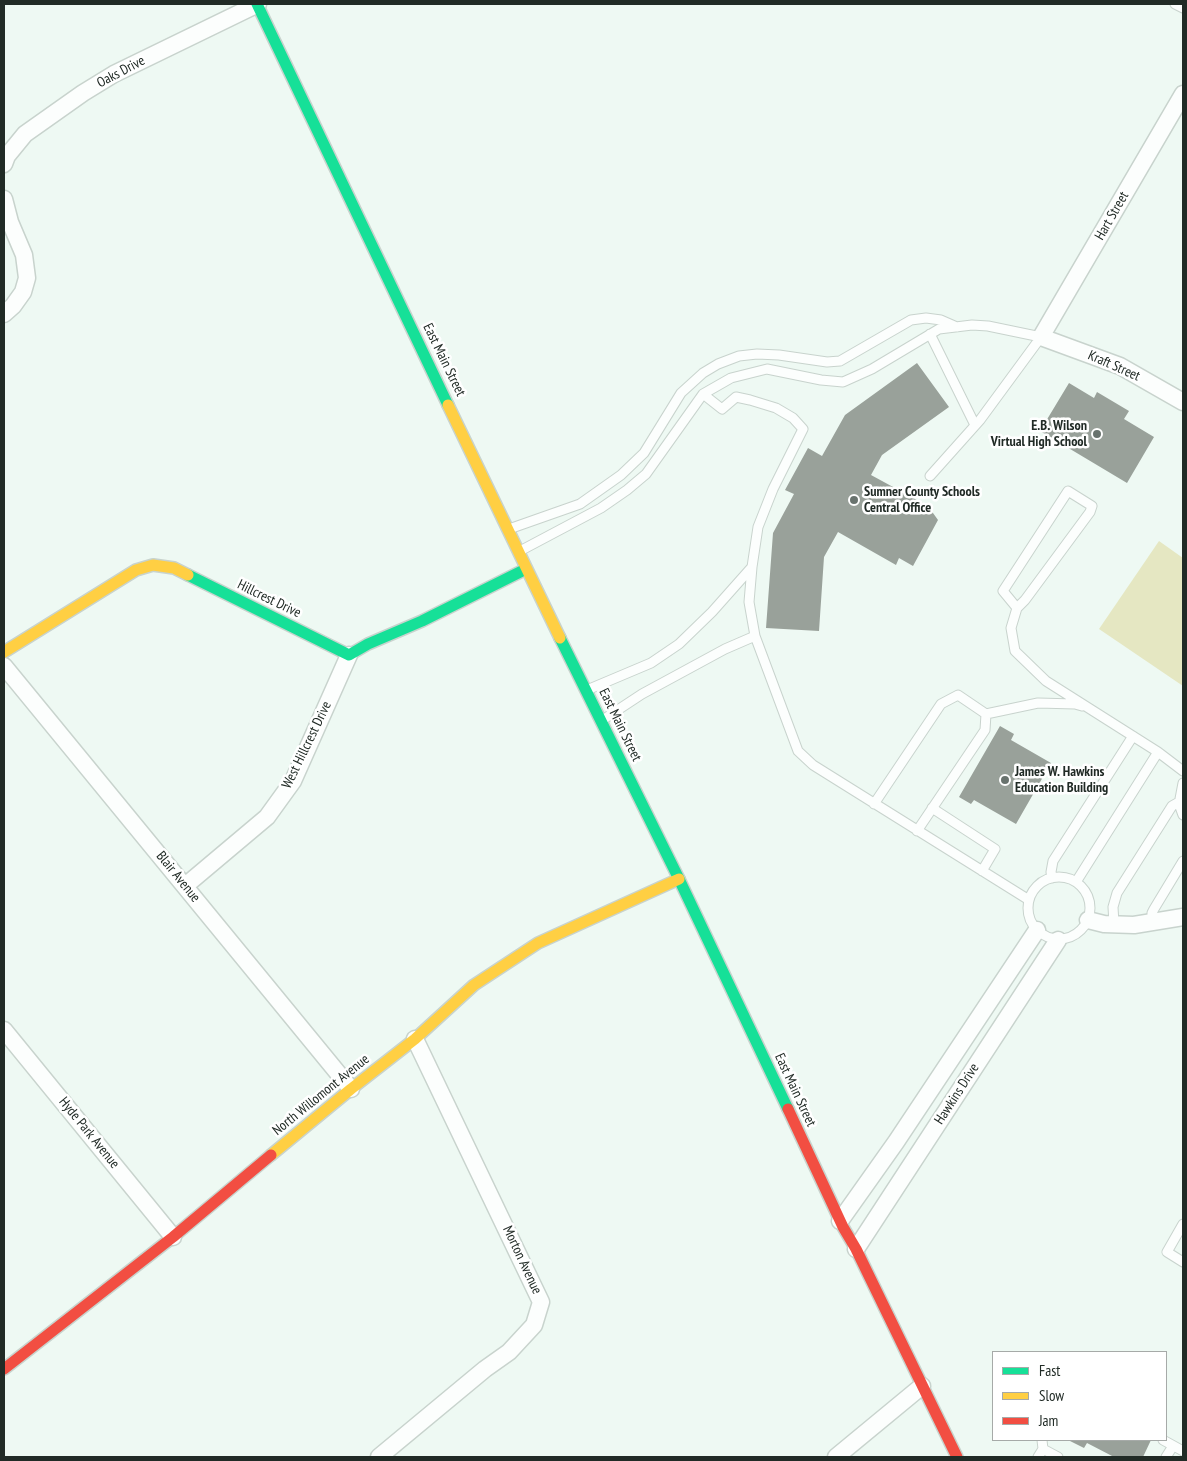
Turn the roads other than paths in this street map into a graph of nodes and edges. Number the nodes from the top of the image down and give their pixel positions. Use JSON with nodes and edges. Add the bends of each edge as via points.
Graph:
{"nodes":[{"id":1,"x":258,"y":4,"type":"edge"},
{"id":2,"x":1176,"y":4,"type":"edge"},
{"id":3,"x":1183,"y":8,"type":"edge"},
{"id":4,"x":1183,"y":94,"type":"edge"},
{"id":5,"x":4,"y":164,"type":"edge"},
{"id":6,"x":4,"y":199,"type":"edge"},
{"id":7,"x":4,"y":314,"type":"edge"},
{"id":8,"x":957,"y":327,"type":"junction"},
{"id":9,"x":930,"y":334,"type":"junction"},
{"id":10,"x":1041,"y":337,"type":"junction"},
{"id":11,"x":703,"y":394,"type":"junction"},
{"id":12,"x":1183,"y":402,"type":"edge"},
{"id":13,"x":975,"y":425,"type":"junction"},
{"id":14,"x":930,"y":476,"type":"dead end"},
{"id":15,"x":508,"y":530,"type":"junction"},
{"id":16,"x":518,"y":552,"type":"junction"},
{"id":17,"x":752,"y":566,"type":"junction"},
{"id":18,"x":526,"y":569,"type":"junction"},
{"id":19,"x":1017,"y":608,"type":"junction"},
{"id":20,"x":755,"y":636,"type":"junction"},
{"id":21,"x":4,"y":652,"type":"edge"},
{"id":22,"x":349,"y":655,"type":"junction"},
{"id":23,"x":4,"y":666,"type":"edge"},
{"id":24,"x":586,"y":690,"type":"junction"},
{"id":25,"x":1090,"y":709,"type":"junction"},
{"id":26,"x":986,"y":714,"type":"junction"},
{"id":27,"x":601,"y":721,"type":"junction"},
{"id":28,"x":1133,"y":736,"type":"junction"},
{"id":29,"x":1158,"y":752,"type":"junction"},
{"id":30,"x":1183,"y":771,"type":"edge"},
{"id":31,"x":1183,"y":783,"type":"edge"},
{"id":32,"x":1180,"y":802,"type":"junction"},
{"id":33,"x":874,"y":804,"type":"junction"},
{"id":34,"x":932,"y":808,"type":"junction"},
{"id":35,"x":1183,"y":814,"type":"edge"},
{"id":36,"x":916,"y":831,"type":"junction"},
{"id":37,"x":1183,"y":861,"type":"edge"},
{"id":38,"x":982,"y":872,"type":"junction"},
{"id":39,"x":1052,"y":878,"type":"junction"},
{"id":40,"x":679,"y":879,"type":"junction"},
{"id":41,"x":1076,"y":882,"type":"junction"},
{"id":42,"x":185,"y":886,"type":"junction"},
{"id":43,"x":1029,"y":900,"type":"junction"},
{"id":44,"x":1183,"y":917,"type":"edge"},
{"id":45,"x":1088,"y":920,"type":"junction"},
{"id":46,"x":1152,"y":922,"type":"junction"},
{"id":47,"x":1114,"y":924,"type":"junction"},
{"id":48,"x":1037,"y":930,"type":"junction"},
{"id":49,"x":1058,"y":940,"type":"junction"},
{"id":50,"x":4,"y":1030,"type":"edge"},
{"id":51,"x":416,"y":1039,"type":"junction"},
{"id":52,"x":351,"y":1089,"type":"junction"},
{"id":53,"x":840,"y":1221,"type":"junction"},
{"id":54,"x":1183,"y":1224,"type":"edge"},
{"id":55,"x":173,"y":1237,"type":"junction"},
{"id":56,"x":856,"y":1249,"type":"junction"},
{"id":57,"x":1183,"y":1262,"type":"edge"},
{"id":58,"x":4,"y":1369,"type":"edge"},
{"id":59,"x":922,"y":1386,"type":"junction"},
{"id":60,"x":1166,"y":1441,"type":"edge"},
{"id":61,"x":1043,"y":1444,"type":"edge"},
{"id":62,"x":1173,"y":1446,"type":"junction"},
{"id":63,"x":1183,"y":1451,"type":"edge"},
{"id":64,"x":379,"y":1457,"type":"edge"},
{"id":65,"x":836,"y":1457,"type":"edge"},
{"id":66,"x":957,"y":1457,"type":"edge"},
{"id":67,"x":1038,"y":1457,"type":"edge"},
{"id":68,"x":1058,"y":1457,"type":"edge"},
{"id":69,"x":1166,"y":1457,"type":"edge"}],
"edges":[{"from":1,"to":5,"type":"street","name":"Oaks Drive","via":[[114,74],[84,92],[24,134]]},
{"from":1,"to":15,"type":"street","name":"East Main Street"},
{"from":2,"to":3,"type":"lane"},
{"from":4,"to":10,"type":"street","name":"Hart Street"},
{"from":6,"to":7,"type":"street","via":[[24,255],[27,278],[23,292]]},
{"from":8,"to":9,"type":"lane","via":[[939,329]]},
{"from":8,"to":10,"type":"lane","via":[[988,326]]},
{"from":8,"to":15,"type":"lane","via":[[941,320],[911,320],[840,361],[757,354],[739,356],[718,364],[681,393],[644,453],[621,475],[580,504]]},
{"from":9,"to":11,"type":"lane","via":[[872,369],[843,382],[767,369],[731,378]]},
{"from":9,"to":13,"type":"lane"},
{"from":10,"to":12,"type":"street","name":"Kraft Street","via":[[1120,366]]},
{"from":10,"to":13,"type":"lane"},
{"from":11,"to":16,"type":"lane","via":[[646,474],[601,508]]},
{"from":11,"to":17,"type":"lane","via":[[722,409],[736,397],[776,408],[803,429],[758,527]]},
{"from":13,"to":14,"type":"lane"},
{"from":15,"to":16,"type":"street","name":"East Main Street"},
{"from":16,"to":18,"type":"street","name":"East Main Street"},
{"from":17,"to":20,"type":"lane","via":[[749,602]]},
{"from":17,"to":24,"type":"lane","via":[[679,644],[651,663]]},
{"from":18,"to":22,"type":"street"},
{"from":18,"to":24,"type":"street","name":"East Main Street"},
{"from":19,"to":19,"type":"lane","via":[[1090,512],[1092,506],[1068,491],[1003,591]]},
{"from":19,"to":25,"type":"lane","via":[[1011,628],[1015,651],[1046,680]]},
{"from":20,"to":27,"type":"lane","via":[[642,694]]},
{"from":20,"to":33,"type":"lane","via":[[798,751],[812,765]]},
{"from":21,"to":22,"type":"street","name":"Hillcrest Drive","via":[[136,570],[153,565],[174,568]]},
{"from":22,"to":42,"type":"street","name":"West Hillcrest Drive","via":[[293,781],[267,817]]},
{"from":23,"to":42,"type":"street","name":"Blair Avenue"},
{"from":24,"to":27,"type":"street","name":"East Main Street"},
{"from":25,"to":26,"type":"lane","via":[[1075,704],[1038,703]]},
{"from":25,"to":28,"type":"lane"},
{"from":26,"to":33,"type":"lane","via":[[958,695],[941,704]]},
{"from":26,"to":34,"type":"lane","via":[[985,730]]},
{"from":27,"to":40,"type":"street","name":"East Main Street"},
{"from":28,"to":29,"type":"lane"},
{"from":28,"to":39,"type":"lane","via":[[1053,861]]},
{"from":29,"to":30,"type":"lane"},
{"from":29,"to":41,"type":"lane"},
{"from":31,"to":32,"type":"lane"},
{"from":32,"to":35,"type":"lane"},
{"from":32,"to":47,"type":"lane","via":[[1172,806],[1117,893],[1113,907]]},
{"from":33,"to":36,"type":"lane"},
{"from":34,"to":36,"type":"lane"},
{"from":34,"to":38,"type":"lane","via":[[995,849]]},
{"from":36,"to":38,"type":"lane"},
{"from":37,"to":46,"type":"lane","via":[[1154,909]]},
{"from":38,"to":43,"type":"lane"},
{"from":39,"to":41,"type":"lane"},
{"from":39,"to":43,"type":"lane","via":[[1039,884]]},
{"from":40,"to":51,"type":"street","name":"North Willomont Avenue","via":[[538,943],[474,986]]},
{"from":40,"to":53,"type":"street","name":"East Main Street"},
{"from":41,"to":45,"type":"lane","via":[[1088,895]]},
{"from":42,"to":52,"type":"street","name":"Blair Avenue"},
{"from":43,"to":48,"type":"lane","via":[[1028,916]]},
{"from":44,"to":46,"type":"street"},
{"from":45,"to":47,"type":"street"},
{"from":45,"to":49,"type":"lane","via":[[1076,935]]},
{"from":46,"to":47,"type":"street"},
{"from":48,"to":49,"type":"lane","via":[[1043,936]]},
{"from":48,"to":53,"type":"street","name":"Hawkins Drive"},
{"from":49,"to":56,"type":"street","name":"Hawkins Drive"},
{"from":50,"to":55,"type":"street","name":"Hyde Park Avenue"},
{"from":51,"to":52,"type":"street","name":"North Willomont Avenue"},
{"from":51,"to":64,"type":"street","name":"Morton Avenue","via":[[541,1302],[534,1325],[509,1352]]},
{"from":52,"to":55,"type":"street","name":"North Willomont Avenue"},
{"from":53,"to":56,"type":"street","name":"East Main Street"},
{"from":54,"to":57,"type":"lane","via":[[1167,1252]]},
{"from":55,"to":58,"type":"street","name":"North Willomont Avenue"},
{"from":56,"to":59,"type":"street","name":"East Main Street"},
{"from":59,"to":65,"type":"street"},
{"from":59,"to":66,"type":"street","name":"East Main Street"},
{"from":60,"to":62,"type":"lane"},
{"from":61,"to":67,"type":"lane"},
{"from":61,"to":68,"type":"lane"},
{"from":62,"to":63,"type":"lane"},
{"from":62,"to":69,"type":"lane"}]}
